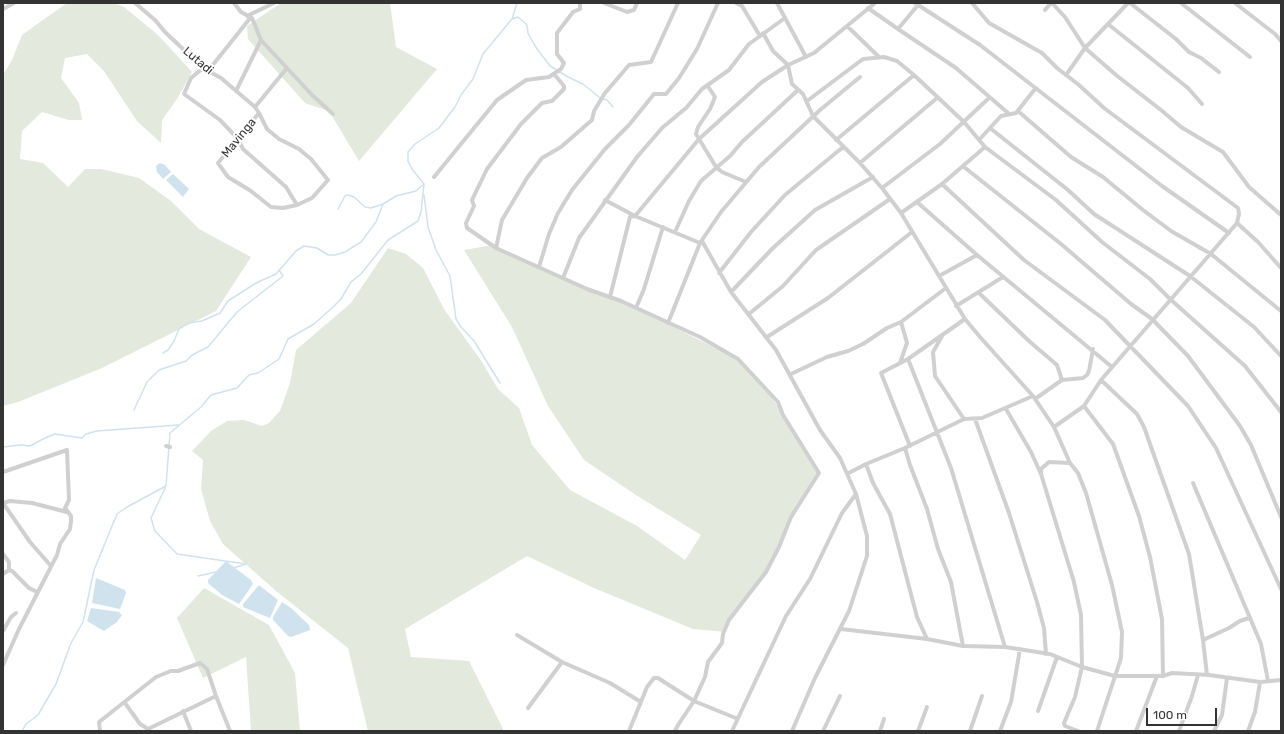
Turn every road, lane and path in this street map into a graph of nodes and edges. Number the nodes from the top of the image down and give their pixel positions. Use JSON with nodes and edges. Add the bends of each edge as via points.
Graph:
{"nodes":[{"id":1,"x":14,"y":3,"type":"edge"},
{"id":2,"x":135,"y":3,"type":"edge"},
{"id":3,"x":234,"y":3,"type":"edge"},
{"id":4,"x":274,"y":3,"type":"edge"},
{"id":5,"x":580,"y":3,"type":"edge"},
{"id":6,"x":604,"y":3,"type":"edge"},
{"id":7,"x":637,"y":3,"type":"edge"},
{"id":8,"x":678,"y":3,"type":"edge"},
{"id":9,"x":718,"y":3,"type":"edge"},
{"id":10,"x":736,"y":3,"type":"edge"},
{"id":11,"x":777,"y":3,"type":"edge"},
{"id":12,"x":875,"y":3,"type":"edge"},
{"id":13,"x":972,"y":3,"type":"edge"},
{"id":14,"x":1051,"y":3,"type":"edge"},
{"id":15,"x":1129,"y":3,"type":"edge"},
{"id":16,"x":1181,"y":3,"type":"edge"},
{"id":17,"x":1235,"y":3,"type":"edge"},
{"id":18,"x":917,"y":4,"type":"edge"},
{"id":19,"x":868,"y":8,"type":"junction"},
{"id":20,"x":3,"y":9,"type":"edge"},
{"id":21,"x":1045,"y":10,"type":"dead end"},
{"id":22,"x":248,"y":16,"type":"junction"},
{"id":23,"x":785,"y":18,"type":"junction"},
{"id":24,"x":1108,"y":24,"type":"junction"},
{"id":25,"x":848,"y":26,"type":"junction"},
{"id":26,"x":898,"y":29,"type":"junction"},
{"id":27,"x":761,"y":34,"type":"junction"},
{"id":28,"x":261,"y":40,"type":"junction"},
{"id":29,"x":1281,"y":42,"type":"edge"},
{"id":30,"x":1085,"y":48,"type":"junction"},
{"id":31,"x":806,"y":57,"type":"junction"},
{"id":32,"x":879,"y":57,"type":"junction"},
{"id":33,"x":1250,"y":57,"type":"dead end"},
{"id":34,"x":788,"y":65,"type":"junction"},
{"id":35,"x":203,"y":68,"type":"junction"},
{"id":36,"x":287,"y":68,"type":"junction"},
{"id":37,"x":208,"y":71,"type":"junction"},
{"id":38,"x":557,"y":72,"type":"junction"},
{"id":39,"x":1219,"y":72,"type":"dead end"},
{"id":40,"x":914,"y":75,"type":"junction"},
{"id":41,"x":1066,"y":75,"type":"junction"},
{"id":42,"x":860,"y":77,"type":"dead end"},
{"id":43,"x":707,"y":85,"type":"junction"},
{"id":44,"x":798,"y":90,"type":"junction"},
{"id":45,"x":1035,"y":90,"type":"junction"},
{"id":46,"x":236,"y":91,"type":"junction"},
{"id":47,"x":937,"y":98,"type":"junction"},
{"id":48,"x":989,"y":98,"type":"junction"},
{"id":49,"x":807,"y":101,"type":"junction"},
{"id":50,"x":1202,"y":104,"type":"dead end"},
{"id":51,"x":255,"y":107,"type":"junction"},
{"id":52,"x":1018,"y":111,"type":"junction"},
{"id":53,"x":259,"y":113,"type":"junction"},
{"id":54,"x":1008,"y":113,"type":"junction"},
{"id":55,"x":333,"y":114,"type":"dead end"},
{"id":56,"x":813,"y":116,"type":"junction"},
{"id":57,"x":964,"y":122,"type":"junction"},
{"id":58,"x":990,"y":128,"type":"junction"},
{"id":59,"x":238,"y":139,"type":"junction"},
{"id":60,"x":699,"y":139,"type":"junction"},
{"id":61,"x":836,"y":140,"type":"junction"},
{"id":62,"x":979,"y":140,"type":"junction"},
{"id":63,"x":985,"y":146,"type":"junction"},
{"id":64,"x":842,"y":147,"type":"junction"},
{"id":65,"x":860,"y":163,"type":"junction"},
{"id":66,"x":716,"y":167,"type":"junction"},
{"id":67,"x":964,"y":167,"type":"junction"},
{"id":68,"x":434,"y":177,"type":"dead end"},
{"id":69,"x":873,"y":177,"type":"junction"},
{"id":70,"x":746,"y":182,"type":"junction"},
{"id":71,"x":942,"y":184,"type":"junction"},
{"id":72,"x":882,"y":188,"type":"junction"},
{"id":73,"x":890,"y":199,"type":"junction"},
{"id":74,"x":606,"y":200,"type":"junction"},
{"id":75,"x":917,"y":202,"type":"junction"},
{"id":76,"x":297,"y":205,"type":"junction"},
{"id":77,"x":901,"y":213,"type":"junction"},
{"id":78,"x":1281,"y":215,"type":"edge"},
{"id":79,"x":635,"y":216,"type":"junction"},
{"id":80,"x":1237,"y":223,"type":"junction"},
{"id":81,"x":663,"y":227,"type":"junction"},
{"id":82,"x":675,"y":232,"type":"junction"},
{"id":83,"x":912,"y":232,"type":"junction"},
{"id":84,"x":1229,"y":233,"type":"junction"},
{"id":85,"x":701,"y":242,"type":"junction"},
{"id":86,"x":496,"y":248,"type":"junction"},
{"id":87,"x":1211,"y":254,"type":"junction"},
{"id":88,"x":977,"y":255,"type":"junction"},
{"id":89,"x":539,"y":267,"type":"junction"},
{"id":90,"x":1281,"y":268,"type":"edge"},
{"id":91,"x":718,"y":273,"type":"junction"},
{"id":92,"x":939,"y":276,"type":"junction"},
{"id":93,"x":1190,"y":276,"type":"junction"},
{"id":94,"x":1003,"y":277,"type":"junction"},
{"id":95,"x":564,"y":278,"type":"junction"},
{"id":96,"x":946,"y":288,"type":"junction"},
{"id":97,"x":731,"y":292,"type":"junction"},
{"id":98,"x":979,"y":293,"type":"junction"},
{"id":99,"x":610,"y":297,"type":"junction"},
{"id":100,"x":1170,"y":299,"type":"junction"},
{"id":101,"x":956,"y":306,"type":"junction"},
{"id":102,"x":636,"y":308,"type":"junction"},
{"id":103,"x":1281,"y":311,"type":"edge"},
{"id":104,"x":749,"y":314,"type":"junction"},
{"id":105,"x":965,"y":319,"type":"junction"},
{"id":106,"x":1153,"y":320,"type":"junction"},
{"id":107,"x":668,"y":322,"type":"junction"},
{"id":108,"x":901,"y":322,"type":"junction"},
{"id":109,"x":944,"y":334,"type":"junction"},
{"id":110,"x":767,"y":337,"type":"junction"},
{"id":111,"x":1132,"y":346,"type":"junction"},
{"id":112,"x":1093,"y":349,"type":"junction"},
{"id":113,"x":1281,"y":356,"type":"edge"},
{"id":114,"x":908,"y":359,"type":"junction"},
{"id":115,"x":900,"y":363,"type":"junction"},
{"id":116,"x":1112,"y":367,"type":"junction"},
{"id":117,"x":790,"y":374,"type":"junction"},
{"id":118,"x":1062,"y":380,"type":"junction"},
{"id":119,"x":1101,"y":380,"type":"junction"},
{"id":120,"x":1034,"y":397,"type":"junction"},
{"id":121,"x":1084,"y":406,"type":"junction"},
{"id":122,"x":1006,"y":409,"type":"junction"},
{"id":123,"x":1281,"y":412,"type":"edge"},
{"id":124,"x":964,"y":419,"type":"junction"},
{"id":125,"x":975,"y":419,"type":"junction"},
{"id":126,"x":1054,"y":427,"type":"junction"},
{"id":127,"x":938,"y":432,"type":"junction"},
{"id":128,"x":907,"y":447,"type":"junction"},
{"id":129,"x":1070,"y":463,"type":"junction"},
{"id":130,"x":866,"y":464,"type":"junction"},
{"id":131,"x":3,"y":472,"type":"edge"},
{"id":132,"x":847,"y":474,"type":"junction"},
{"id":133,"x":1041,"y":474,"type":"junction"},
{"id":134,"x":1193,"y":483,"type":"dead end"},
{"id":135,"x":856,"y":494,"type":"junction"},
{"id":136,"x":67,"y":512,"type":"junction"},
{"id":137,"x":1281,"y":517,"type":"edge"},
{"id":138,"x":3,"y":554,"type":"edge"},
{"id":139,"x":50,"y":566,"type":"junction"},
{"id":140,"x":9,"y":570,"type":"junction"},
{"id":141,"x":3,"y":574,"type":"edge"},
{"id":142,"x":1281,"y":589,"type":"edge"},
{"id":143,"x":37,"y":592,"type":"junction"},
{"id":144,"x":16,"y":613,"type":"dead end"},
{"id":145,"x":1249,"y":618,"type":"junction"},
{"id":146,"x":841,"y":629,"type":"junction"},
{"id":147,"x":3,"y":631,"type":"edge"},
{"id":148,"x":517,"y":635,"type":"dead end"},
{"id":149,"x":927,"y":639,"type":"junction"},
{"id":150,"x":1203,"y":640,"type":"junction"},
{"id":151,"x":963,"y":646,"type":"junction"},
{"id":152,"x":1005,"y":647,"type":"junction"},
{"id":153,"x":1020,"y":649,"type":"junction"},
{"id":154,"x":1046,"y":654,"type":"junction"},
{"id":155,"x":1057,"y":657,"type":"junction"},
{"id":156,"x":562,"y":662,"type":"junction"},
{"id":157,"x":3,"y":665,"type":"edge"},
{"id":158,"x":1082,"y":667,"type":"junction"},
{"id":159,"x":1198,"y":675,"type":"junction"},
{"id":160,"x":1207,"y":675,"type":"junction"},
{"id":161,"x":1115,"y":676,"type":"junction"},
{"id":162,"x":1157,"y":676,"type":"junction"},
{"id":163,"x":1163,"y":676,"type":"junction"},
{"id":164,"x":1227,"y":678,"type":"junction"},
{"id":165,"x":1268,"y":680,"type":"junction"},
{"id":166,"x":1281,"y":680,"type":"edge"},
{"id":167,"x":1260,"y":682,"type":"junction"},
{"id":168,"x":216,"y":696,"type":"junction"},
{"id":169,"x":840,"y":696,"type":"dead end"},
{"id":170,"x":982,"y":696,"type":"dead end"},
{"id":171,"x":694,"y":701,"type":"junction"},
{"id":172,"x":641,"y":702,"type":"junction"},
{"id":173,"x":126,"y":703,"type":"junction"},
{"id":174,"x":927,"y":707,"type":"dead end"},
{"id":175,"x":528,"y":708,"type":"dead end"},
{"id":176,"x":183,"y":711,"type":"junction"},
{"id":177,"x":1038,"y":711,"type":"dead end"},
{"id":178,"x":738,"y":719,"type":"junction"},
{"id":179,"x":884,"y":719,"type":"dead end"},
{"id":180,"x":154,"y":729,"type":"edge"},
{"id":181,"x":100,"y":731,"type":"edge"},
{"id":182,"x":191,"y":731,"type":"edge"},
{"id":183,"x":230,"y":731,"type":"edge"},
{"id":184,"x":629,"y":731,"type":"edge"},
{"id":185,"x":676,"y":731,"type":"edge"},
{"id":186,"x":732,"y":731,"type":"edge"},
{"id":187,"x":792,"y":731,"type":"edge"},
{"id":188,"x":823,"y":731,"type":"edge"},
{"id":189,"x":880,"y":731,"type":"edge"},
{"id":190,"x":918,"y":731,"type":"edge"},
{"id":191,"x":970,"y":731,"type":"edge"},
{"id":192,"x":1000,"y":731,"type":"edge"},
{"id":193,"x":1078,"y":731,"type":"edge"},
{"id":194,"x":1097,"y":731,"type":"edge"},
{"id":195,"x":1136,"y":731,"type":"edge"},
{"id":196,"x":1179,"y":731,"type":"edge"},
{"id":197,"x":1214,"y":731,"type":"edge"},
{"id":198,"x":1248,"y":731,"type":"edge"}],
"edges":[{"from":1,"to":20,"type":"street"},
{"from":2,"to":35,"type":"street","name":"Lutadi","via":[[156,20]]},
{"from":3,"to":22,"type":"street"},
{"from":4,"to":22,"type":"street"},
{"from":5,"to":38,"type":"street","via":[[580,9],[573,12],[557,33],[558,54],[564,63]]},
{"from":6,"to":7,"type":"street","via":[[627,12],[634,10]]},
{"from":8,"to":86,"type":"street","via":[[651,62],[629,65],[601,98],[592,120],[561,147],[542,158],[522,184],[502,220]]},
{"from":9,"to":89,"type":"street","via":[[697,49],[679,78],[666,94],[654,94],[572,190],[558,213]]},
{"from":10,"to":27,"type":"street","via":[[742,6]]},
{"from":11,"to":23,"type":"street"},
{"from":12,"to":19,"type":"street"},
{"from":13,"to":41,"type":"street","via":[[990,23],[1038,50]]},
{"from":14,"to":21,"type":"street"},
{"from":14,"to":30,"type":"street","via":[[1066,17]]},
{"from":15,"to":24,"type":"street"},
{"from":15,"to":39,"type":"street","via":[[1189,52]]},
{"from":16,"to":33,"type":"street"},
{"from":17,"to":29,"type":"street","via":[[1275,34]]},
{"from":18,"to":26,"type":"street"},
{"from":18,"to":45,"type":"street","via":[[980,45]]},
{"from":19,"to":25,"type":"street"},
{"from":19,"to":26,"type":"street"},
{"from":22,"to":28,"type":"street"},
{"from":22,"to":37,"type":"street"},
{"from":23,"to":27,"type":"street"},
{"from":23,"to":31,"type":"street"},
{"from":24,"to":30,"type":"street"},
{"from":24,"to":50,"type":"street","via":[[1188,88]]},
{"from":25,"to":31,"type":"street","via":[[819,50]]},
{"from":25,"to":32,"type":"street"},
{"from":26,"to":48,"type":"street","via":[[956,68]]},
{"from":27,"to":34,"type":"street","via":[[773,51]]},
{"from":27,"to":43,"type":"street","via":[[745,48],[729,70]]},
{"from":28,"to":36,"type":"street"},
{"from":28,"to":46,"type":"street"},
{"from":30,"to":41,"type":"street"},
{"from":30,"to":78,"type":"street","via":[[1181,128],[1223,152],[1249,186]]},
{"from":31,"to":34,"type":"street"},
{"from":32,"to":40,"type":"street","via":[[897,61]]},
{"from":32,"to":49,"type":"street","via":[[863,59]]},
{"from":34,"to":44,"type":"street","via":[[792,84]]},
{"from":34,"to":60,"type":"street","via":[[762,82]]},
{"from":35,"to":37,"type":"street","name":"Lutadi"},
{"from":35,"to":59,"type":"street","via":[[191,78],[183,94],[220,120]]},
{"from":36,"to":51,"type":"street"},
{"from":36,"to":55,"type":"street"},
{"from":37,"to":46,"type":"street","name":"Lutadi"},
{"from":38,"to":68,"type":"street","via":[[549,77],[526,80],[497,100]]},
{"from":38,"to":86,"type":"street","via":[[564,89],[552,100],[542,103],[516,129],[487,168],[472,200],[474,206],[466,223],[467,227]]},
{"from":40,"to":47,"type":"street"},
{"from":40,"to":61,"type":"street"},
{"from":41,"to":80,"type":"street","via":[[1108,112],[1238,208]]},
{"from":42,"to":56,"type":"street"},
{"from":43,"to":60,"type":"street","via":[[715,97],[696,130]]},
{"from":43,"to":74,"type":"street","via":[[686,108],[658,132]]},
{"from":44,"to":49,"type":"street"},
{"from":44,"to":66,"type":"street"},
{"from":45,"to":52,"type":"street"},
{"from":45,"to":84,"type":"street"},
{"from":46,"to":51,"type":"street","name":"Lutadi"},
{"from":47,"to":57,"type":"street"},
{"from":47,"to":65,"type":"street"},
{"from":48,"to":54,"type":"street"},
{"from":48,"to":57,"type":"street"},
{"from":49,"to":56,"type":"street"},
{"from":51,"to":53,"type":"street","name":"Lutadi"},
{"from":52,"to":54,"type":"street"},
{"from":52,"to":87,"type":"street","via":[[1071,157],[1104,177],[1171,231]]},
{"from":53,"to":59,"type":"street","name":"Mavinga"},
{"from":53,"to":76,"type":"street","name":"Lutadi","via":[[267,129],[299,149],[328,180],[312,198]]},
{"from":54,"to":58,"type":"street","via":[[1001,116]]},
{"from":56,"to":61,"type":"street"},
{"from":56,"to":70,"type":"street"},
{"from":57,"to":62,"type":"street"},
{"from":57,"to":72,"type":"street","via":[[940,144]]},
{"from":58,"to":62,"type":"street"},
{"from":58,"to":93,"type":"street","via":[[1094,214]]},
{"from":59,"to":76,"type":"street","via":[[243,149],[286,187]]},
{"from":59,"to":76,"type":"street","name":"Mavinga","via":[[218,163],[228,177],[271,207]]},
{"from":60,"to":66,"type":"street"},
{"from":60,"to":79,"type":"street"},
{"from":61,"to":64,"type":"street"},
{"from":62,"to":63,"type":"street"},
{"from":63,"to":67,"type":"street"},
{"from":63,"to":100,"type":"street","via":[[1056,200]]},
{"from":64,"to":65,"type":"street"},
{"from":64,"to":91,"type":"street","via":[[785,195]]},
{"from":65,"to":69,"type":"street"},
{"from":66,"to":70,"type":"street"},
{"from":66,"to":82,"type":"street","via":[[698,184]]},
{"from":67,"to":71,"type":"street"},
{"from":67,"to":106,"type":"street"},
{"from":69,"to":72,"type":"street"},
{"from":69,"to":97,"type":"street","via":[[815,210],[772,248]]},
{"from":70,"to":85,"type":"street"},
{"from":71,"to":75,"type":"street"},
{"from":71,"to":111,"type":"street","via":[[1024,260],[1105,320]]},
{"from":72,"to":73,"type":"street"},
{"from":73,"to":77,"type":"street"},
{"from":73,"to":104,"type":"street","via":[[816,250],[783,286]]},
{"from":74,"to":79,"type":"street"},
{"from":74,"to":95,"type":"street","via":[[578,239]]},
{"from":75,"to":77,"type":"street"},
{"from":75,"to":88,"type":"street"},
{"from":77,"to":83,"type":"street"},
{"from":79,"to":81,"type":"street"},
{"from":79,"to":99,"type":"street","via":[[630,217]]},
{"from":80,"to":84,"type":"street"},
{"from":80,"to":90,"type":"street"},
{"from":81,"to":82,"type":"street"},
{"from":81,"to":102,"type":"street"},
{"from":82,"to":85,"type":"street"},
{"from":83,"to":92,"type":"street"},
{"from":83,"to":110,"type":"street","via":[[828,298]]},
{"from":84,"to":87,"type":"street"},
{"from":85,"to":91,"type":"street"},
{"from":85,"to":107,"type":"street"},
{"from":86,"to":89,"type":"street"},
{"from":87,"to":93,"type":"street"},
{"from":87,"to":103,"type":"street"},
{"from":88,"to":92,"type":"street"},
{"from":88,"to":94,"type":"street"},
{"from":89,"to":95,"type":"street"},
{"from":91,"to":97,"type":"street"},
{"from":92,"to":96,"type":"street"},
{"from":93,"to":100,"type":"street"},
{"from":93,"to":113,"type":"street","via":[[1254,327]]},
{"from":94,"to":98,"type":"street"},
{"from":94,"to":112,"type":"street"},
{"from":95,"to":99,"type":"street"},
{"from":96,"to":101,"type":"street"},
{"from":96,"to":108,"type":"street"},
{"from":97,"to":104,"type":"street"},
{"from":98,"to":101,"type":"street"},
{"from":98,"to":118,"type":"street","via":[[1057,365]]},
{"from":99,"to":102,"type":"street"},
{"from":100,"to":106,"type":"street"},
{"from":100,"to":123,"type":"street","via":[[1245,366]]},
{"from":101,"to":105,"type":"street"},
{"from":102,"to":107,"type":"street"},
{"from":104,"to":110,"type":"street"},
{"from":105,"to":109,"type":"street"},
{"from":105,"to":120,"type":"street"},
{"from":106,"to":111,"type":"street"},
{"from":106,"to":137,"type":"street","via":[[1188,356],[1240,426]]},
{"from":107,"to":171,"type":"street","via":[[700,337],[742,362],[778,402],[783,415],[819,473],[791,518],[766,572],[729,620],[722,643],[708,662],[705,677]]},
{"from":108,"to":115,"type":"street","via":[[907,343]]},
{"from":108,"to":117,"type":"street","via":[[863,344]]},
{"from":109,"to":114,"type":"street"},
{"from":109,"to":124,"type":"street","via":[[933,352],[935,376]]},
{"from":110,"to":117,"type":"street"},
{"from":111,"to":116,"type":"street"},
{"from":111,"to":142,"type":"street","via":[[1188,406],[1208,435]]},
{"from":112,"to":116,"type":"street"},
{"from":112,"to":118,"type":"street","via":[[1087,375],[1083,378]]},
{"from":114,"to":115,"type":"street"},
{"from":114,"to":127,"type":"street"},
{"from":115,"to":128,"type":"street","via":[[882,372],[881,375]]},
{"from":116,"to":119,"type":"street"},
{"from":117,"to":132,"type":"street"},
{"from":118,"to":120,"type":"street"},
{"from":119,"to":121,"type":"street"},
{"from":119,"to":150,"type":"street","via":[[1137,414],[1144,427],[1189,554]]},
{"from":120,"to":122,"type":"street"},
{"from":120,"to":126,"type":"street"},
{"from":121,"to":126,"type":"street"},
{"from":121,"to":163,"type":"street","via":[[1113,444],[1139,516],[1162,619]]},
{"from":122,"to":125,"type":"street"},
{"from":122,"to":133,"type":"street"},
{"from":124,"to":125,"type":"street"},
{"from":124,"to":127,"type":"street"},
{"from":125,"to":154,"type":"street","via":[[1009,513],[1035,596],[1044,628]]},
{"from":126,"to":129,"type":"street"},
{"from":127,"to":128,"type":"street"},
{"from":127,"to":152,"type":"street","via":[[952,468]]},
{"from":128,"to":130,"type":"street"},
{"from":128,"to":151,"type":"street","via":[[910,465],[951,582]]},
{"from":129,"to":133,"type":"street","via":[[1049,462],[1041,470]]},
{"from":129,"to":161,"type":"street","via":[[1078,473],[1086,494],[1117,604],[1122,645]]},
{"from":130,"to":132,"type":"street"},
{"from":130,"to":149,"type":"street","via":[[890,514],[917,617]]},
{"from":131,"to":136,"type":"street","via":[[67,450]]},
{"from":132,"to":135,"type":"street"},
{"from":133,"to":158,"type":"street","via":[[1074,582],[1081,615]]},
{"from":134,"to":145,"type":"street"},
{"from":135,"to":146,"type":"street","via":[[867,536],[867,556]]},
{"from":135,"to":178,"type":"street","via":[[842,513],[810,579],[786,616]]},
{"from":136,"to":139,"type":"street","via":[[71,516],[70,529]]},
{"from":136,"to":139,"type":"street","via":[[32,503],[3,503]]},
{"from":138,"to":140,"type":"street","via":[[9,562]]},
{"from":139,"to":143,"type":"street"},
{"from":140,"to":141,"type":"street"},
{"from":140,"to":143,"type":"street"},
{"from":143,"to":157,"type":"street"},
{"from":144,"to":147,"type":"street"},
{"from":145,"to":150,"type":"street","via":[[1240,620]]},
{"from":145,"to":165,"type":"street","via":[[1264,652]]},
{"from":146,"to":149,"type":"street"},
{"from":146,"to":187,"type":"street","via":[[815,678]]},
{"from":148,"to":156,"type":"street"},
{"from":149,"to":151,"type":"street"},
{"from":150,"to":160,"type":"street"},
{"from":151,"to":152,"type":"street"},
{"from":152,"to":153,"type":"street"},
{"from":153,"to":154,"type":"street"},
{"from":153,"to":192,"type":"street","via":[[1011,702]]},
{"from":154,"to":155,"type":"street"},
{"from":155,"to":158,"type":"street"},
{"from":155,"to":177,"type":"street"},
{"from":156,"to":172,"type":"street","via":[[610,683]]},
{"from":156,"to":175,"type":"street"},
{"from":158,"to":161,"type":"street"},
{"from":158,"to":193,"type":"street","via":[[1075,697],[1064,723],[1065,726]]},
{"from":159,"to":160,"type":"street"},
{"from":159,"to":163,"type":"street","via":[[1172,673]]},
{"from":159,"to":196,"type":"street"},
{"from":160,"to":164,"type":"street"},
{"from":161,"to":162,"type":"street"},
{"from":161,"to":194,"type":"street"},
{"from":162,"to":163,"type":"street"},
{"from":162,"to":195,"type":"street"},
{"from":164,"to":167,"type":"street"},
{"from":164,"to":197,"type":"street","via":[[1222,715]]},
{"from":165,"to":166,"type":"street"},
{"from":165,"to":167,"type":"street"},
{"from":167,"to":198,"type":"street","via":[[1255,712]]},
{"from":168,"to":173,"type":"street","via":[[207,669],[200,663],[178,671],[171,670],[156,677]]},
{"from":168,"to":176,"type":"street"},
{"from":168,"to":183,"type":"street"},
{"from":169,"to":188,"type":"street"},
{"from":170,"to":191,"type":"street"},
{"from":171,"to":172,"type":"street","via":[[654,678]]},
{"from":171,"to":178,"type":"street"},
{"from":171,"to":185,"type":"street"},
{"from":172,"to":184,"type":"street"},
{"from":173,"to":180,"type":"street","via":[[144,728]]},
{"from":173,"to":181,"type":"street","via":[[99,722]]},
{"from":174,"to":190,"type":"street"},
{"from":176,"to":180,"type":"street"},
{"from":176,"to":182,"type":"street"},
{"from":178,"to":186,"type":"street"},
{"from":179,"to":189,"type":"street"}]}
